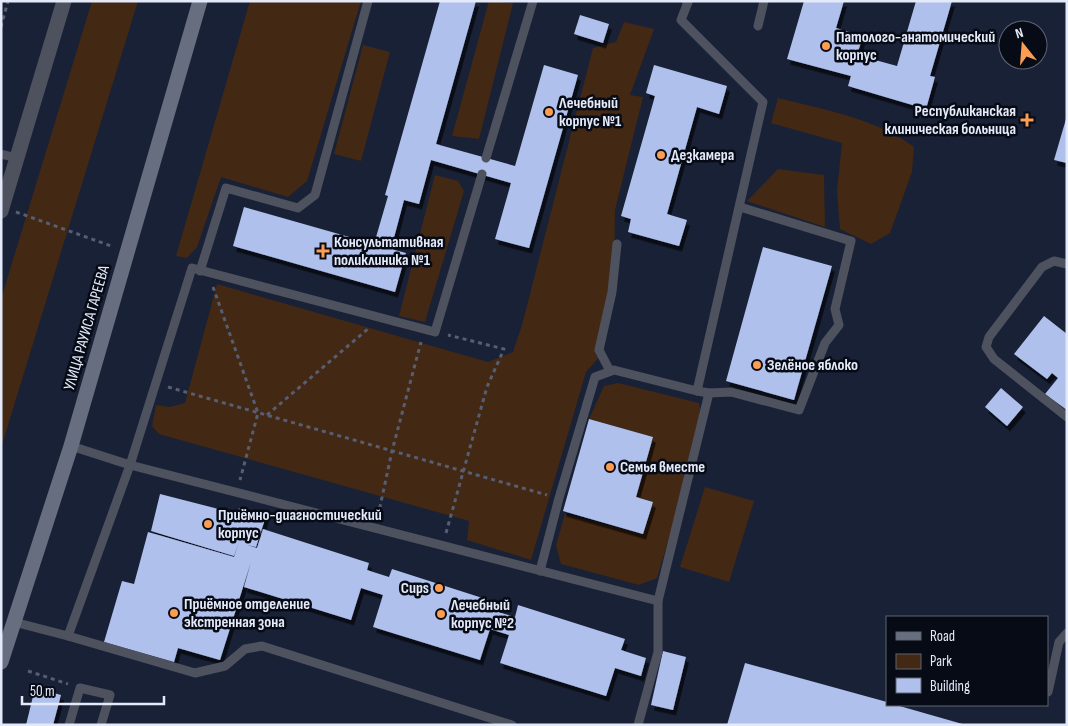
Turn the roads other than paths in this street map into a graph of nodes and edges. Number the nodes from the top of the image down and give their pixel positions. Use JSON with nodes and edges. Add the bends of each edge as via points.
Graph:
{"nodes":[{"id":1,"x":64,"y":1,"type":"edge"},
{"id":2,"x":200,"y":1,"type":"edge"},
{"id":3,"x":368,"y":1,"type":"edge"},
{"id":4,"x":533,"y":1,"type":"edge"},
{"id":5,"x":688,"y":1,"type":"edge"},
{"id":6,"x":764,"y":1,"type":"edge"},
{"id":7,"x":758,"y":26,"type":"dead end"},
{"id":8,"x":1,"y":154,"type":"edge"},
{"id":9,"x":17,"y":158,"type":"junction"},
{"id":10,"x":486,"y":158,"type":"dead end"},
{"id":11,"x":482,"y":174,"type":"dead end"},
{"id":12,"x":740,"y":207,"type":"junction"},
{"id":13,"x":2,"y":209,"type":"edge"},
{"id":14,"x":617,"y":244,"type":"dead end"},
{"id":15,"x":1067,"y":264,"type":"edge"},
{"id":16,"x":204,"y":272,"type":"junction"},
{"id":17,"x":610,"y":371,"type":"junction"},
{"id":18,"x":697,"y":391,"type":"junction"},
{"id":19,"x":709,"y":393,"type":"junction"},
{"id":20,"x":1067,"y":418,"type":"edge"},
{"id":21,"x":71,"y":446,"type":"junction"},
{"id":22,"x":130,"y":465,"type":"junction"},
{"id":23,"x":540,"y":571,"type":"junction"},
{"id":24,"x":658,"y":601,"type":"junction"},
{"id":25,"x":14,"y":622,"type":"junction"},
{"id":26,"x":1067,"y":633,"type":"edge"},
{"id":27,"x":68,"y":636,"type":"junction"},
{"id":28,"x":1,"y":662,"type":"edge"},
{"id":29,"x":1048,"y":692,"type":"edge"},
{"id":30,"x":69,"y":725,"type":"edge"},
{"id":31,"x":101,"y":725,"type":"edge"},
{"id":32,"x":512,"y":725,"type":"edge"},
{"id":33,"x":638,"y":725,"type":"edge"}],
"edges":[{"from":1,"to":9,"type":"street"},
{"from":2,"to":21,"type":"street","name":"УЛИЦА РАУИСА ГАРЕЕВА"},
{"from":3,"to":16,"type":"lane","via":[[315,195],[298,208],[226,188]]},
{"from":4,"to":10,"type":"lane"},
{"from":5,"to":12,"type":"lane","via":[[681,20],[763,102]]},
{"from":6,"to":7,"type":"lane"},
{"from":8,"to":9,"type":"lane"},
{"from":9,"to":13,"type":"street"},
{"from":11,"to":16,"type":"lane","via":[[435,332]]},
{"from":12,"to":18,"type":"lane"},
{"from":12,"to":19,"type":"lane","via":[[851,241],[835,309],[839,325],[825,344],[799,410],[731,392]]},
{"from":14,"to":17,"type":"lane","via":[[612,292],[599,350]]},
{"from":15,"to":20,"type":"lane","via":[[1054,261],[1042,267],[989,337],[986,347],[994,359]]},
{"from":16,"to":22,"type":"lane","via":[[192,268]]},
{"from":17,"to":18,"type":"lane"},
{"from":17,"to":23,"type":"lane","via":[[595,377]]},
{"from":18,"to":19,"type":"lane"},
{"from":19,"to":24,"type":"lane"},
{"from":21,"to":22,"type":"lane"},
{"from":21,"to":25,"type":"street","name":"УЛИЦА РАУИСА ГАРЕЕВА"},
{"from":22,"to":23,"type":"lane"},
{"from":22,"to":27,"type":"lane"},
{"from":23,"to":24,"type":"lane"},
{"from":24,"to":33,"type":"lane","via":[[658,652]]},
{"from":25,"to":27,"type":"lane"},
{"from":25,"to":28,"type":"street","name":"УЛИЦА РАУИСА ГАРЕЕВА"},
{"from":26,"to":29,"type":"lane","via":[[1059,642]]},
{"from":27,"to":32,"type":"lane","via":[[195,673],[225,666],[245,649],[262,646]]},
{"from":30,"to":31,"type":"lane","via":[[80,688],[110,695]]}]}
